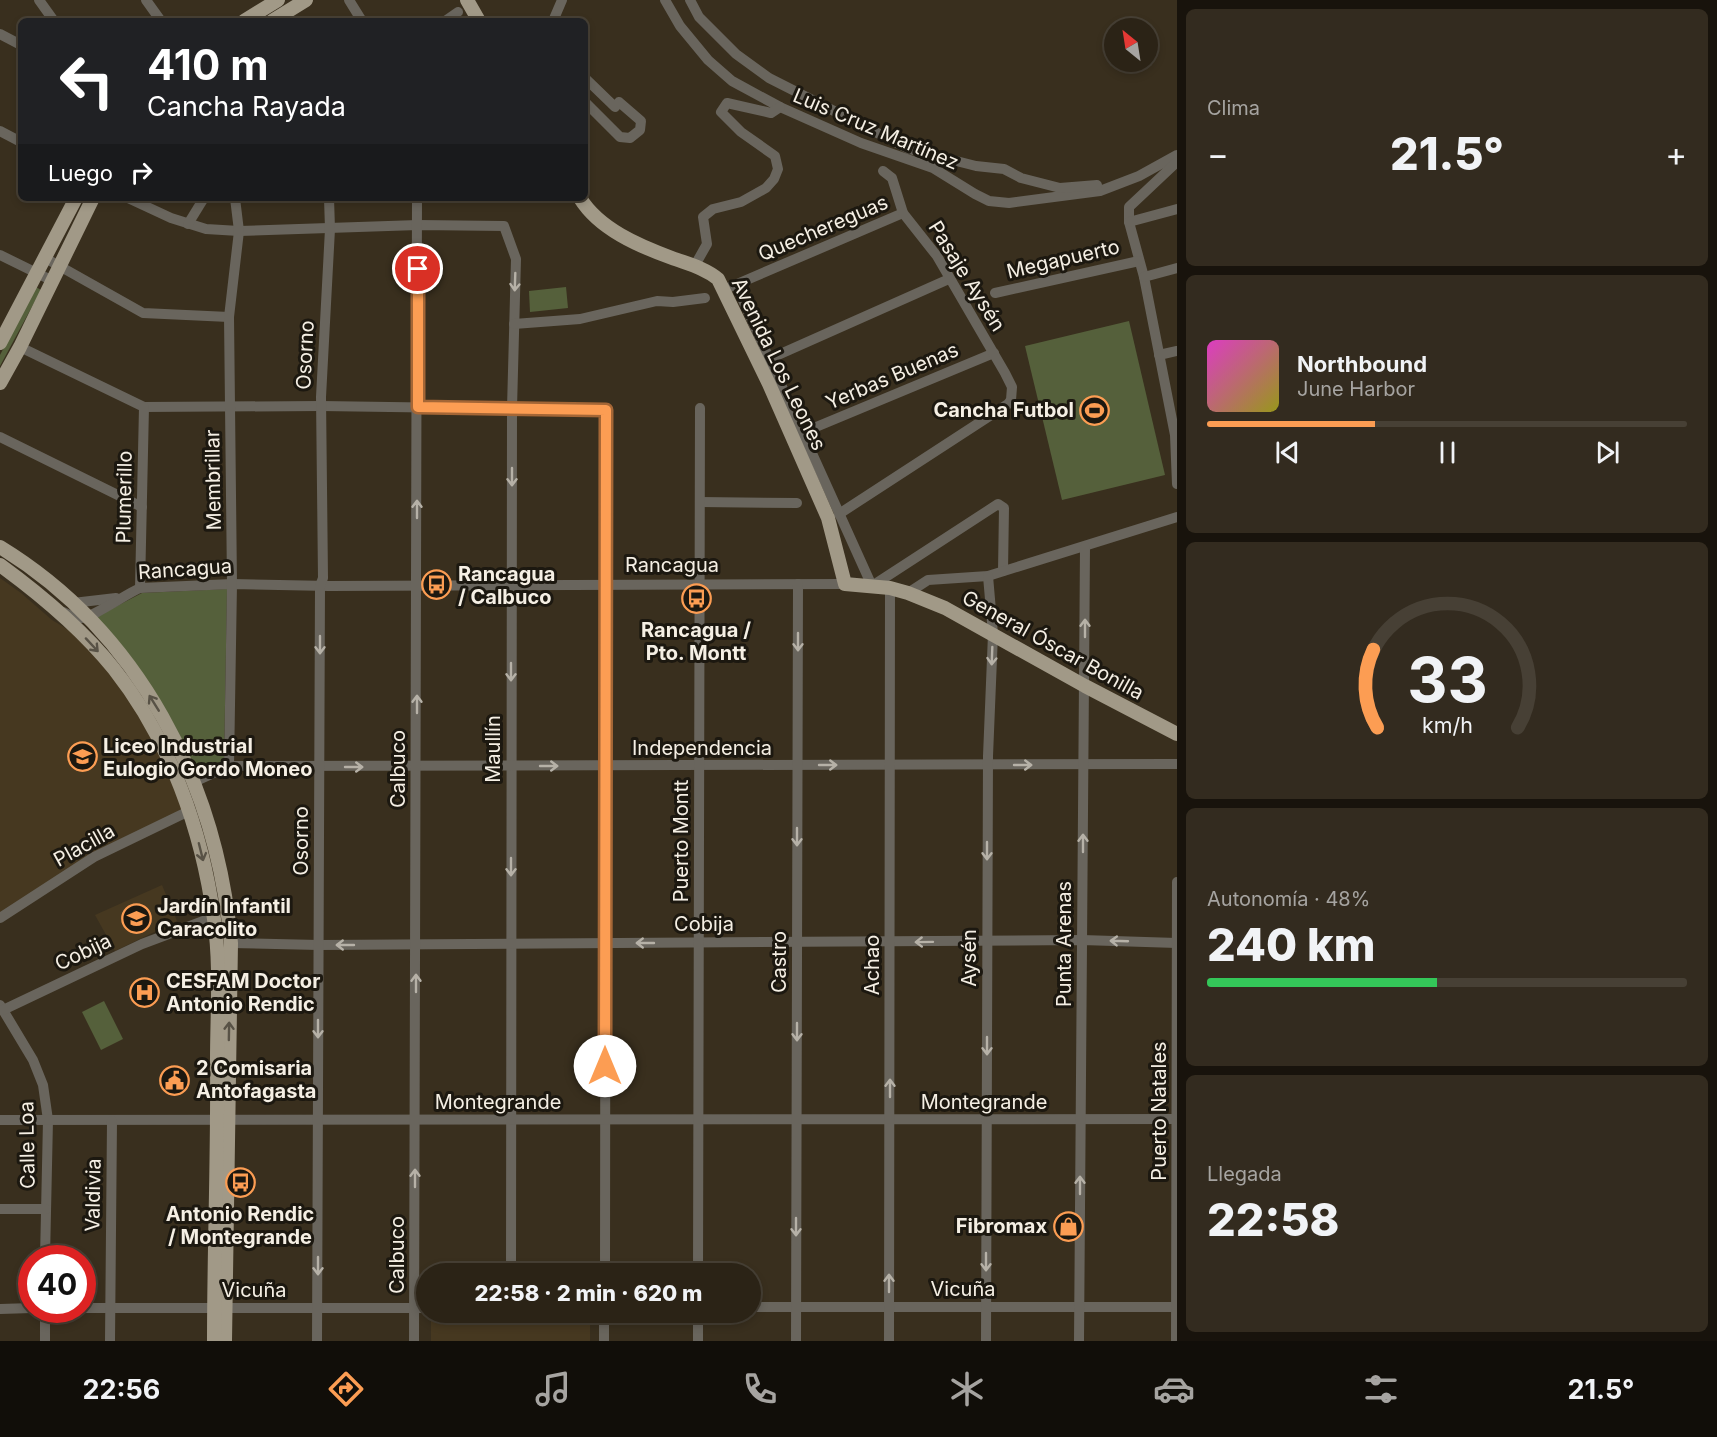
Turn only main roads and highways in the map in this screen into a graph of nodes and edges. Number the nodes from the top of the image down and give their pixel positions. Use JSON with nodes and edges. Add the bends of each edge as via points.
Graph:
{"nodes":[{"id":1,"x":278,"y":0,"type":"edge"},
{"id":2,"x":466,"y":0,"type":"edge"},
{"id":3,"x":300,"y":2,"type":"edge"},
{"id":4,"x":261,"y":4,"type":"edge"},
{"id":5,"x":247,"y":18,"type":"edge"},
{"id":6,"x":276,"y":18,"type":"edge"},
{"id":7,"x":477,"y":18,"type":"edge"},
{"id":8,"x":74,"y":201,"type":"edge"},
{"id":9,"x":92,"y":201,"type":"edge"},
{"id":10,"x":582,"y":201,"type":"edge"},
{"id":11,"x":0,"y":343,"type":"edge"},
{"id":12,"x":0,"y":383,"type":"edge"},
{"id":13,"x":0,"y":547,"type":"edge"},
{"id":14,"x":0,"y":566,"type":"edge"},
{"id":15,"x":845,"y":584,"type":"joint"},
{"id":16,"x":908,"y":593,"type":"joint"},
{"id":17,"x":1177,"y":734,"type":"edge"},
{"id":18,"x":223,"y":1121,"type":"junction"},
{"id":19,"x":220,"y":1308,"type":"junction"},
{"id":20,"x":214,"y":1341,"type":"edge"},
{"id":21,"x":225,"y":1341,"type":"edge"}],
"edges":[{"from":1,"to":4,"type":"main road"},
{"from":2,"to":7,"type":"main road"},
{"from":3,"to":6,"type":"main road"},
{"from":4,"to":5,"type":"main road"},
{"from":8,"to":11,"type":"main road"},
{"from":9,"to":12,"type":"main road"},
{"from":10,"to":15,"type":"main road","name":"Avenida Los Leones","via":[[597,218],[633,241],[709,272],[730,287],[828,518]]},
{"from":18,"to":13,"type":"main road","one_way":true,"via":[[231,943],[219,860],[194,782],[166,721],[125,661],[74,603]]},
{"from":14,"to":18,"type":"main road","one_way":true,"via":[[37,593],[114,669],[157,737],[180,784],[204,863],[214,920]]},
{"from":15,"to":16,"type":"main road","name":"Rancagua"},
{"from":16,"to":17,"type":"main road","name":"General Óscar Bonilla","via":[[945,608]]},
{"from":18,"to":19,"type":"main road"},
{"from":19,"to":20,"type":"main road"},
{"from":19,"to":21,"type":"main road"}]}
